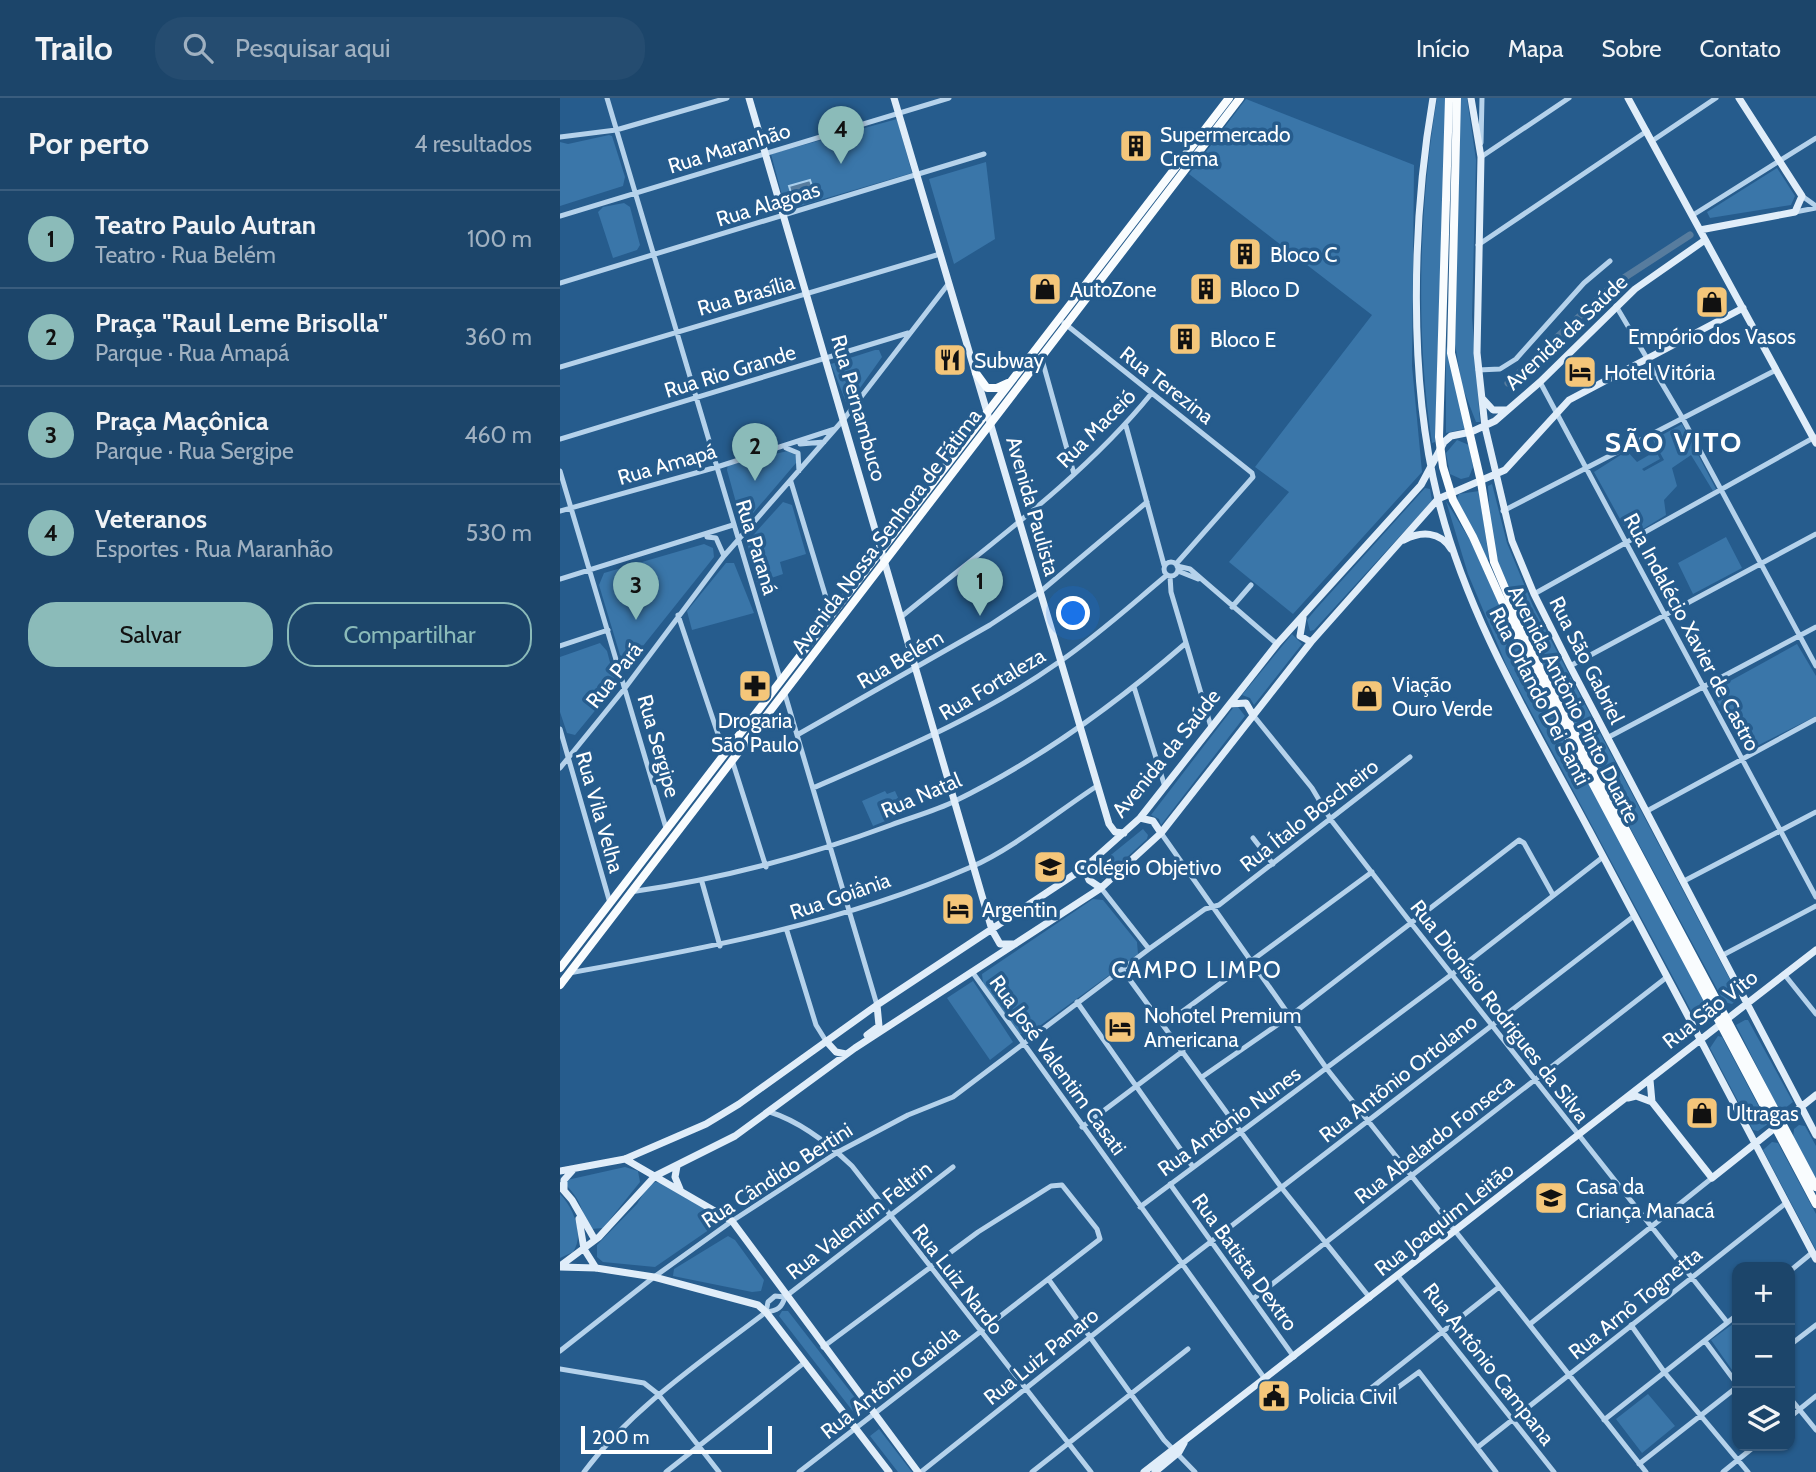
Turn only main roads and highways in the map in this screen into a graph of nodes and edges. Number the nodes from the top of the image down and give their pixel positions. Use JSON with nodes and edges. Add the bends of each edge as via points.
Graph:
{"nodes":[{"id":1,"x":749,"y":98,"type":"edge"},
{"id":2,"x":894,"y":98,"type":"edge"},
{"id":3,"x":1229,"y":98,"type":"edge"},
{"id":4,"x":1240,"y":98,"type":"edge"},
{"id":5,"x":1433,"y":98,"type":"edge"},
{"id":6,"x":1449,"y":98,"type":"edge"},
{"id":7,"x":1457,"y":98,"type":"edge"},
{"id":8,"x":1471,"y":98,"type":"edge"},
{"id":9,"x":1628,"y":98,"type":"edge"},
{"id":10,"x":1739,"y":98,"type":"edge"},
{"id":11,"x":1711,"y":228,"type":"junction"},
{"id":12,"x":1700,"y":230,"type":"junction"},
{"id":13,"x":1705,"y":240,"type":"junction"},
{"id":14,"x":1742,"y":308,"type":"junction"},
{"id":15,"x":1062,"y":322,"type":"junction"},
{"id":16,"x":976,"y":373,"type":"junction"},
{"id":17,"x":1010,"y":382,"type":"junction"},
{"id":18,"x":1480,"y":394,"type":"junction"},
{"id":19,"x":1510,"y":408,"type":"junction"},
{"id":20,"x":987,"y":411,"type":"junction"},
{"id":21,"x":990,"y":423,"type":"junction"},
{"id":22,"x":1485,"y":427,"type":"junction"},
{"id":23,"x":1471,"y":432,"type":"junction"},
{"id":24,"x":1815,"y":439,"type":"edge"},
{"id":25,"x":1440,"y":446,"type":"junction"},
{"id":26,"x":1431,"y":467,"type":"junction"},
{"id":27,"x":1495,"y":476,"type":"junction"},
{"id":28,"x":1481,"y":482,"type":"junction"},
{"id":29,"x":1450,"y":491,"type":"junction"},
{"id":30,"x":1438,"y":499,"type":"junction"},
{"id":31,"x":1397,"y":545,"type":"junction"},
{"id":32,"x":882,"y":548,"type":"junction"},
{"id":33,"x":1455,"y":555,"type":"junction"},
{"id":34,"x":885,"y":560,"type":"junction"},
{"id":35,"x":1304,"y":614,"type":"junction"},
{"id":36,"x":1311,"y":642,"type":"junction"},
{"id":37,"x":1227,"y":705,"type":"junction"},
{"id":38,"x":1253,"y":715,"type":"junction"},
{"id":39,"x":1140,"y":818,"type":"junction"},
{"id":40,"x":1125,"y":833,"type":"junction"},
{"id":41,"x":1161,"y":833,"type":"junction"},
{"id":42,"x":1084,"y":868,"type":"junction"},
{"id":43,"x":1101,"y":888,"type":"junction"},
{"id":44,"x":992,"y":930,"type":"junction"},
{"id":45,"x":1019,"y":943,"type":"junction"},
{"id":46,"x":1816,"y":950,"type":"edge"},
{"id":47,"x":560,"y":968,"type":"edge"},
{"id":48,"x":560,"y":985,"type":"edge"},
{"id":49,"x":1747,"y":1002,"type":"junction"},
{"id":50,"x":877,"y":1005,"type":"junction"},
{"id":51,"x":1724,"y":1020,"type":"junction"},
{"id":52,"x":1700,"y":1039,"type":"junction"},
{"id":53,"x":826,"y":1041,"type":"junction"},
{"id":54,"x":855,"y":1048,"type":"junction"},
{"id":55,"x":846,"y":1054,"type":"junction"},
{"id":56,"x":1650,"y":1080,"type":"junction"},
{"id":57,"x":1816,"y":1095,"type":"edge"},
{"id":58,"x":1627,"y":1098,"type":"junction"},
{"id":59,"x":1652,"y":1102,"type":"junction"},
{"id":60,"x":1801,"y":1107,"type":"junction"},
{"id":61,"x":1778,"y":1125,"type":"junction"},
{"id":62,"x":1816,"y":1135,"type":"edge"},
{"id":63,"x":1755,"y":1143,"type":"junction"},
{"id":64,"x":625,"y":1159,"type":"junction"},
{"id":65,"x":677,"y":1167,"type":"junction"},
{"id":66,"x":560,"y":1171,"type":"edge"},
{"id":67,"x":572,"y":1171,"type":"junction"},
{"id":68,"x":655,"y":1176,"type":"junction"},
{"id":69,"x":562,"y":1187,"type":"edge"},
{"id":70,"x":1816,"y":1187,"type":"edge"},
{"id":71,"x":681,"y":1189,"type":"junction"},
{"id":72,"x":1816,"y":1204,"type":"edge"},
{"id":73,"x":578,"y":1215,"type":"junction"},
{"id":74,"x":595,"y":1240,"type":"junction"},
{"id":75,"x":584,"y":1249,"type":"junction"},
{"id":76,"x":1814,"y":1255,"type":"edge"},
{"id":77,"x":560,"y":1266,"type":"edge"},
{"id":78,"x":596,"y":1268,"type":"junction"},
{"id":79,"x":1176,"y":1450,"type":"junction"},
{"id":80,"x":889,"y":1472,"type":"edge"},
{"id":81,"x":919,"y":1472,"type":"edge"},
{"id":82,"x":1144,"y":1472,"type":"edge"},
{"id":83,"x":1155,"y":1472,"type":"edge"}],
"edges":[{"from":1,"to":32,"type":"main road","name":"Rua Pernambuco"},
{"from":2,"to":16,"type":"main road","name":"Avenida Paulista"},
{"from":3,"to":15,"type":"main road","name":"Avenida Nossa Senhora de Fátima"},
{"from":4,"to":15,"type":"main road","name":"Avenida Nossa Senhora de Fátima"},
{"from":5,"to":26,"type":"main road","name":"Rua Orlando Dei Santi","via":[[1421,176],[1418,306],[1419,364]]},
{"from":6,"to":25,"type":"main road","name":"Avenida Antônio Pinto Duarte"},
{"from":7,"to":23,"type":"main road","name":"Avenida Antônio Pinto Duarte","via":[[1450,342]]},
{"from":8,"to":18,"type":"main road","name":"Rua São Gabriel","via":[[1480,157]]},
{"from":9,"to":12,"type":"main road"},
{"from":10,"to":11,"type":"main road","via":[[1802,196],[1795,212]]},
{"from":11,"to":12,"type":"main road"},
{"from":11,"to":13,"type":"main road"},
{"from":12,"to":13,"type":"main road"},
{"from":13,"to":14,"type":"main road"},
{"from":13,"to":19,"type":"main road","name":"Avenida da Saúde","via":[[1616,306]]},
{"from":14,"to":24,"type":"main road"},
{"from":14,"to":27,"type":"main road","name":"Avenida da Saúde","via":[[1569,400],[1513,463]]},
{"from":15,"to":17,"type":"main road","name":"Avenida Nossa Senhora de Fátima"},
{"from":15,"to":21,"type":"main road","name":"Avenida Nossa Senhora de Fátima"},
{"from":16,"to":17,"type":"main road","via":[[987,388]]},
{"from":16,"to":20,"type":"main road","name":"Avenida Paulista"},
{"from":17,"to":20,"type":"main road","name":"Avenida Nossa Senhora de Fátima"},
{"from":18,"to":19,"type":"main road","via":[[1493,410]]},
{"from":18,"to":22,"type":"main road","name":"Rua São Gabriel"},
{"from":19,"to":22,"type":"main road","name":"Avenida da Saúde"},
{"from":20,"to":21,"type":"main road","name":"Avenida Paulista"},
{"from":20,"to":32,"type":"main road","name":"Avenida Nossa Senhora de Fátima"},
{"from":21,"to":34,"type":"main road","name":"Avenida Nossa Senhora de Fátima"},
{"from":21,"to":40,"type":"main road","name":"Avenida Paulista","via":[[1097,786],[1111,828]]},
{"from":22,"to":23,"type":"main road","name":"Avenida da Saúde"},
{"from":22,"to":27,"type":"main road","name":"Rua São Gabriel"},
{"from":23,"to":25,"type":"main road","name":"Avenida da Saúde","via":[[1451,436]]},
{"from":23,"to":28,"type":"main road","name":"Avenida Antônio Pinto Duarte"},
{"from":25,"to":26,"type":"main road","name":"Avenida da Saúde"},
{"from":25,"to":29,"type":"main road","name":"Avenida Antônio Pinto Duarte"},
{"from":26,"to":30,"type":"main road","name":"Rua Orlando Dei Santi"},
{"from":26,"to":35,"type":"main road","name":"Avenida da Saúde","via":[[1421,485]]},
{"from":27,"to":28,"type":"main road","name":"Avenida da Saúde"},
{"from":27,"to":49,"type":"main road","name":"Rua São Gabriel","via":[[1534,594]]},
{"from":28,"to":29,"type":"main road","name":"Avenida da Saúde"},
{"from":28,"to":51,"type":"main road","name":"Avenida Antônio Pinto Duarte","via":[[1490,548],[1510,605]]},
{"from":29,"to":30,"type":"main road","name":"Avenida da Saúde"},
{"from":29,"to":51,"type":"main road","name":"Avenida Antônio Pinto Duarte","via":[[1534,673]]},
{"from":30,"to":31,"type":"main road","name":"Avenida da Saúde"},
{"from":30,"to":33,"type":"main road","name":"Rua Orlando Dei Santi"},
{"from":31,"to":33,"type":"main road","via":[[1429,534],[1447,542]]},
{"from":31,"to":36,"type":"main road","name":"Avenida da Saúde"},
{"from":32,"to":34,"type":"main road","name":"Rua Pernambuco"},
{"from":32,"to":47,"type":"main road","name":"Avenida Nossa Senhora de Fátima"},
{"from":33,"to":52,"type":"main road","name":"Rua Orlando Dei Santi","via":[[1495,654]]},
{"from":34,"to":44,"type":"main road","name":"Rua Pernambuco"},
{"from":34,"to":48,"type":"main road","name":"Avenida Nossa Senhora de Fátima"},
{"from":35,"to":36,"type":"main road","via":[[1298,631]]},
{"from":35,"to":37,"type":"main road","name":"Avenida da Saúde"},
{"from":36,"to":38,"type":"main road","name":"Avenida da Saúde"},
{"from":37,"to":38,"type":"main road","via":[[1246,703]]},
{"from":37,"to":39,"type":"main road","name":"Avenida da Saúde"},
{"from":38,"to":41,"type":"main road","name":"Avenida da Saúde"},
{"from":39,"to":40,"type":"main road","name":"Avenida da Saúde"},
{"from":39,"to":41,"type":"main road","via":[[1153,821]]},
{"from":40,"to":42,"type":"main road","name":"Avenida da Saúde"},
{"from":41,"to":43,"type":"main road","name":"Avenida da Saúde"},
{"from":42,"to":43,"type":"main road","via":[[1089,880]]},
{"from":42,"to":44,"type":"main road","name":"Avenida da Saúde"},
{"from":43,"to":45,"type":"main road","name":"Avenida da Saúde"},
{"from":44,"to":45,"type":"main road","via":[[1000,944]]},
{"from":44,"to":50,"type":"main road","name":"Avenida da Saúde"},
{"from":45,"to":54,"type":"main road","name":"Avenida da Saúde"},
{"from":46,"to":49,"type":"main road","name":"Rua São Vito"},
{"from":49,"to":51,"type":"main road","name":"Rua São Vito"},
{"from":49,"to":60,"type":"main road","name":"Rua São Gabriel"},
{"from":50,"to":53,"type":"main road","name":"Avenida da Saúde"},
{"from":50,"to":54,"type":"main road","via":[[879,1026]]},
{"from":51,"to":52,"type":"main road","name":"Rua São Vito"},
{"from":51,"to":61,"type":"main road","name":"Avenida Antônio Pinto Duarte"},
{"from":52,"to":56,"type":"main road","name":"Rua São Vito"},
{"from":52,"to":63,"type":"main road","name":"Rua Orlando Dei Santi"},
{"from":53,"to":55,"type":"main road","via":[[836,1052]]},
{"from":53,"to":64,"type":"main road","name":"Avenida da Saúde","via":[[706,1124]]},
{"from":54,"to":55,"type":"main road","name":"Avenida da Saúde"},
{"from":55,"to":65,"type":"main road","name":"Avenida da Saúde","via":[[735,1136]]},
{"from":56,"to":58,"type":"main road","name":"Rua São Vito"},
{"from":56,"to":59,"type":"main road"},
{"from":57,"to":60,"type":"main road"},
{"from":58,"to":59,"type":"main road"},
{"from":58,"to":79,"type":"main road","name":"Rua Joaquim Leitão"},
{"from":59,"to":63,"type":"main road","via":[[1712,1178]]},
{"from":60,"to":61,"type":"main road"},
{"from":60,"to":62,"type":"main road","name":"Rua São Gabriel"},
{"from":61,"to":63,"type":"main road"},
{"from":61,"to":70,"type":"main road","name":"Avenida Antônio Pinto Duarte"},
{"from":61,"to":72,"type":"main road","name":"Avenida Antônio Pinto Duarte"},
{"from":63,"to":76,"type":"main road","name":"Rua Orlando Dei Santi"},
{"from":64,"to":67,"type":"main road","name":"Avenida da Saúde"},
{"from":64,"to":68,"type":"main road"},
{"from":65,"to":68,"type":"main road","name":"Avenida da Saúde"},
{"from":65,"to":71,"type":"main road","via":[[675,1177]]},
{"from":66,"to":67,"type":"main road","name":"Avenida da Saúde"},
{"from":67,"to":69,"type":"main road"},
{"from":68,"to":71,"type":"main road"},
{"from":68,"to":74,"type":"main road","name":"Avenida da Saúde"},
{"from":69,"to":73,"type":"main road"},
{"from":71,"to":81,"type":"main road","via":[[732,1221]]},
{"from":73,"to":74,"type":"main road"},
{"from":73,"to":75,"type":"main road"},
{"from":74,"to":75,"type":"main road","name":"Avenida da Saúde"},
{"from":75,"to":77,"type":"main road","name":"Avenida da Saúde"},
{"from":75,"to":78,"type":"main road"},
{"from":77,"to":78,"type":"main road"},
{"from":78,"to":80,"type":"main road","via":[[654,1277],[748,1301],[766,1312]]},
{"from":79,"to":82,"type":"main road"},
{"from":79,"to":83,"type":"main road"}]}
